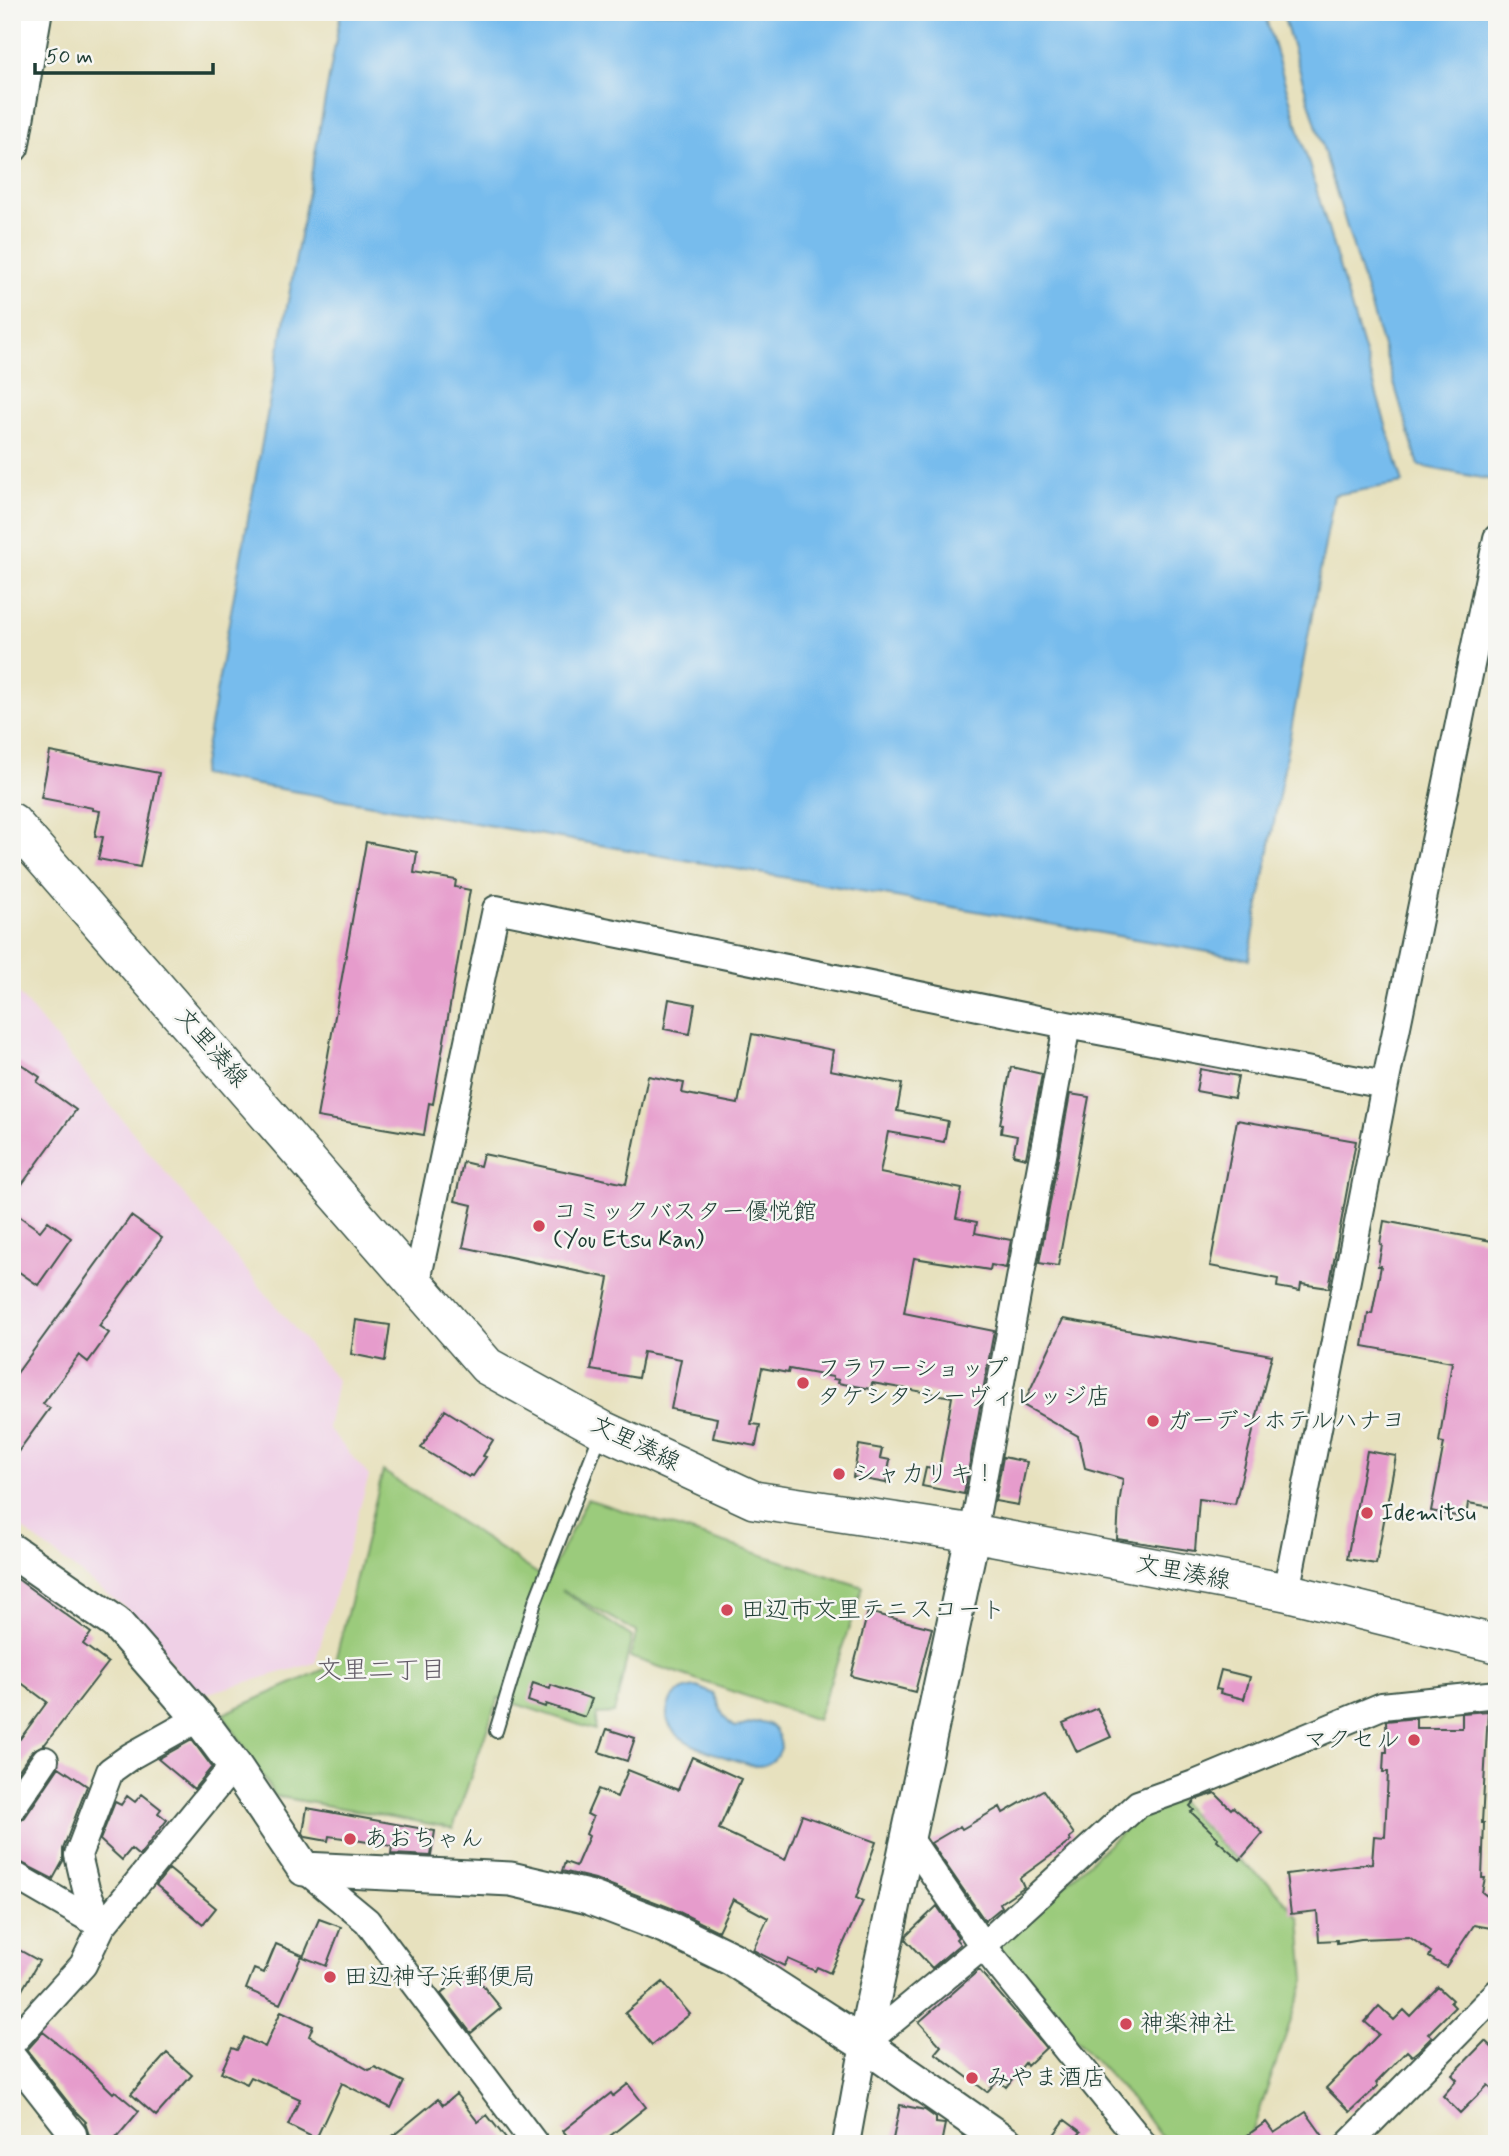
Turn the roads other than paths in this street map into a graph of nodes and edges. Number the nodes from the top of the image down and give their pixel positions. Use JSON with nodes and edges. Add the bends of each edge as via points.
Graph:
{"nodes":[{"id":1,"x":34,"y":12,"type":"edge"},
{"id":2,"x":12,"y":146,"type":"edge"},
{"id":3,"x":1497,"y":538,"type":"edge"},
{"id":4,"x":12,"y":822,"type":"edge"},
{"id":5,"x":1067,"y":1026,"type":"junction"},
{"id":6,"x":1385,"y":1084,"type":"junction"},
{"id":7,"x":416,"y":1286,"type":"junction"},
{"id":8,"x":603,"y":1430,"type":"junction"},
{"id":9,"x":973,"y":1533,"type":"junction"},
{"id":10,"x":12,"y":1551,"type":"edge"},
{"id":11,"x":1286,"y":1592,"type":"junction"},
{"id":12,"x":1496,"y":1642,"type":"edge"},
{"id":13,"x":1497,"y":1694,"type":"edge"},
{"id":14,"x":199,"y":1718,"type":"junction"},
{"id":15,"x":496,"y":1731,"type":"dead end"},
{"id":16,"x":44,"y":1760,"type":"dead end"},
{"id":17,"x":234,"y":1765,"type":"junction"},
{"id":18,"x":12,"y":1808,"type":"edge"},
{"id":19,"x":907,"y":1835,"type":"junction"},
{"id":20,"x":304,"y":1869,"type":"junction"},
{"id":21,"x":12,"y":1874,"type":"edge"},
{"id":22,"x":102,"y":1926,"type":"junction"},
{"id":23,"x":983,"y":1946,"type":"junction"},
{"id":24,"x":1497,"y":1993,"type":"edge"},
{"id":25,"x":12,"y":2043,"type":"edge"},
{"id":26,"x":864,"y":2044,"type":"junction"},
{"id":27,"x":12,"y":2056,"type":"edge"},
{"id":28,"x":75,"y":2144,"type":"edge"},
{"id":29,"x":535,"y":2144,"type":"edge"},
{"id":30,"x":846,"y":2144,"type":"edge"},
{"id":31,"x":1006,"y":2144,"type":"edge"},
{"id":32,"x":1143,"y":2144,"type":"edge"},
{"id":33,"x":1349,"y":2144,"type":"edge"}],
"edges":[{"from":1,"to":2,"type":"street"},
{"from":3,"to":6,"type":"street"},
{"from":4,"to":7,"type":"main road","name":"文里湊線"},
{"from":5,"to":6,"type":"street"},
{"from":5,"to":7,"type":"street","via":[[496,909]]},
{"from":5,"to":9,"type":"street"},
{"from":6,"to":11,"type":"street"},
{"from":7,"to":8,"type":"main road","name":"文里湊線","via":[[488,1366]]},
{"from":8,"to":9,"type":"main road","name":"文里湊線","via":[[754,1500]]},
{"from":8,"to":15,"type":"lane","via":[[535,1602]]},
{"from":9,"to":11,"type":"main road","name":"文里湊線"},
{"from":9,"to":19,"type":"street"},
{"from":10,"to":14,"type":"street","via":[[116,1623]]},
{"from":11,"to":12,"type":"main road","name":"文里湊線"},
{"from":13,"to":23,"type":"street","via":[[1382,1706],[1138,1804]]},
{"from":14,"to":17,"type":"street"},
{"from":14,"to":22,"type":"street","via":[[110,1771],[78,1855]]},
{"from":16,"to":18,"type":"street"},
{"from":17,"to":20,"type":"street"},
{"from":17,"to":22,"type":"street"},
{"from":19,"to":23,"type":"street"},
{"from":19,"to":26,"type":"street"},
{"from":20,"to":26,"type":"street","via":[[511,1879],[588,1897],[732,1959]]},
{"from":20,"to":29,"type":"street","via":[[367,1922]]},
{"from":21,"to":22,"type":"street"},
{"from":22,"to":25,"type":"street","via":[[83,1965]]},
{"from":23,"to":26,"type":"street"},
{"from":23,"to":32,"type":"street"},
{"from":24,"to":33,"type":"street"},
{"from":26,"to":30,"type":"street"},
{"from":26,"to":31,"type":"street"},
{"from":27,"to":28,"type":"street","via":[[73,2134]]}]}
